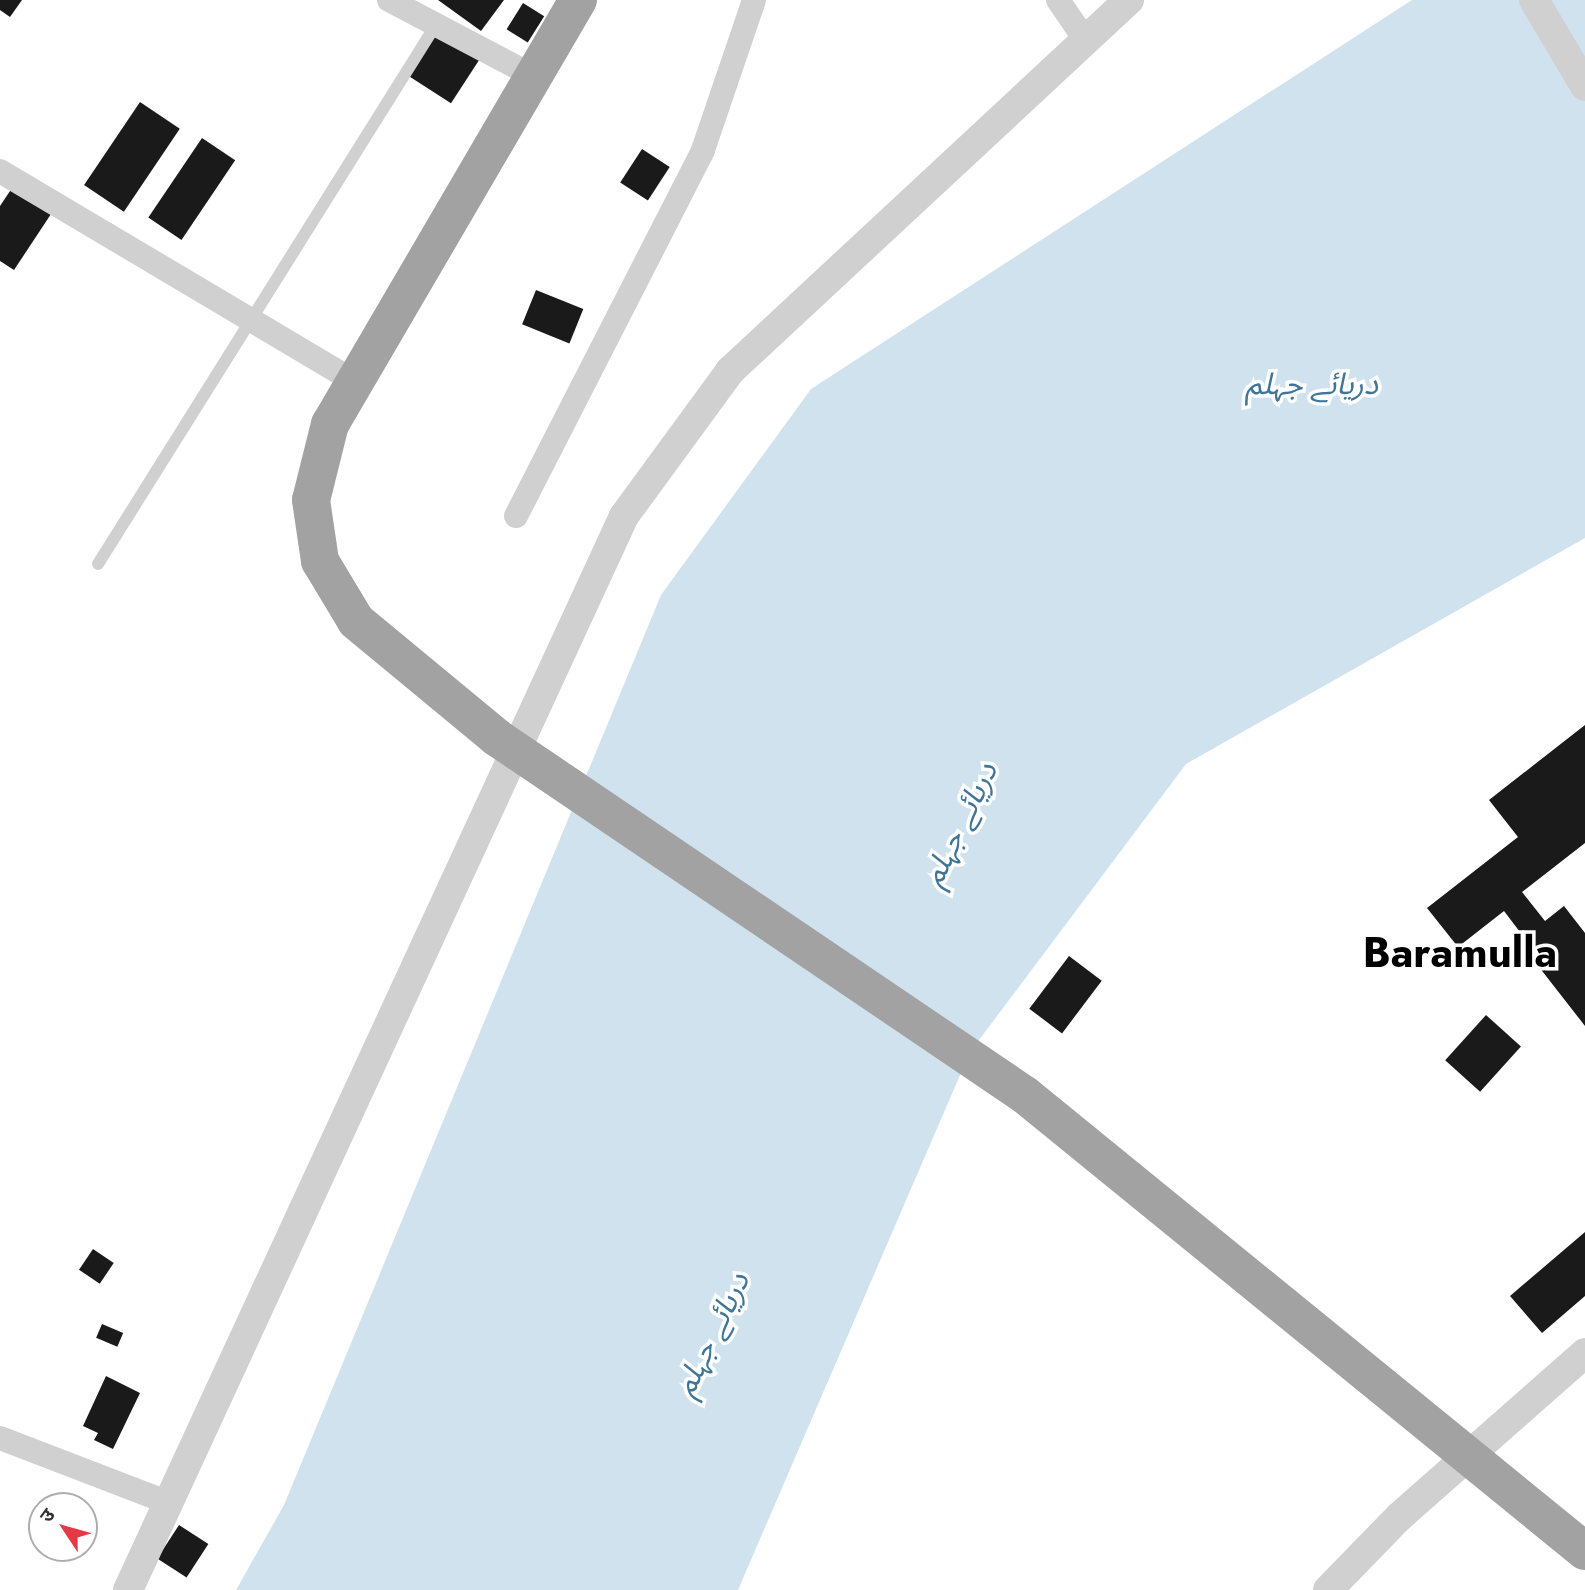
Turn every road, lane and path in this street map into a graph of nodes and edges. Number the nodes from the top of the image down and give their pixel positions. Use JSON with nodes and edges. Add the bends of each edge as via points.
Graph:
{"nodes":[{"id":1,"x":389,"y":0,"type":"edge"},
{"id":2,"x":578,"y":0,"type":"edge"},
{"id":3,"x":754,"y":0,"type":"edge"},
{"id":4,"x":1058,"y":0,"type":"edge"},
{"id":5,"x":1129,"y":0,"type":"edge"},
{"id":6,"x":1534,"y":0,"type":"edge"},
{"id":7,"x":437,"y":23,"type":"junction"},
{"id":8,"x":1086,"y":41,"type":"junction"},
{"id":9,"x":535,"y":77,"type":"junction"},
{"id":10,"x":1585,"y":86,"type":"edge"},
{"id":11,"x":0,"y":171,"type":"edge"},
{"id":12,"x":251,"y":319,"type":"junction"},
{"id":13,"x":352,"y":380,"type":"junction"},
{"id":14,"x":516,"y":516,"type":"dead end"},
{"id":15,"x":98,"y":564,"type":"dead end"},
{"id":16,"x":1585,"y":1353,"type":"edge"},
{"id":17,"x":0,"y":1438,"type":"edge"},
{"id":18,"x":1469,"y":1452,"type":"junction"},
{"id":19,"x":169,"y":1503,"type":"junction"},
{"id":20,"x":1585,"y":1551,"type":"edge"},
{"id":21,"x":128,"y":1590,"type":"edge"},
{"id":22,"x":1328,"y":1590,"type":"edge"}],
"edges":[{"from":1,"to":7,"type":"street"},
{"from":2,"to":9,"type":"highway"},
{"from":3,"to":14,"type":"street","via":[[703,150]]},
{"from":4,"to":8,"type":"street"},
{"from":5,"to":8,"type":"street"},
{"from":6,"to":10,"type":"street"},
{"from":7,"to":9,"type":"street"},
{"from":7,"to":12,"type":"lane"},
{"from":8,"to":19,"type":"street","via":[[730,371],[624,516]]},
{"from":9,"to":13,"type":"highway"},
{"from":11,"to":12,"type":"street"},
{"from":12,"to":13,"type":"street"},
{"from":12,"to":15,"type":"lane"},
{"from":13,"to":18,"type":"highway","via":[[330,424],[311,500],[320,561],[356,621],[496,737],[1025,1095]]},
{"from":16,"to":18,"type":"street"},
{"from":17,"to":19,"type":"street"},
{"from":18,"to":20,"type":"highway"},
{"from":18,"to":22,"type":"street"},
{"from":19,"to":21,"type":"street"}]}
